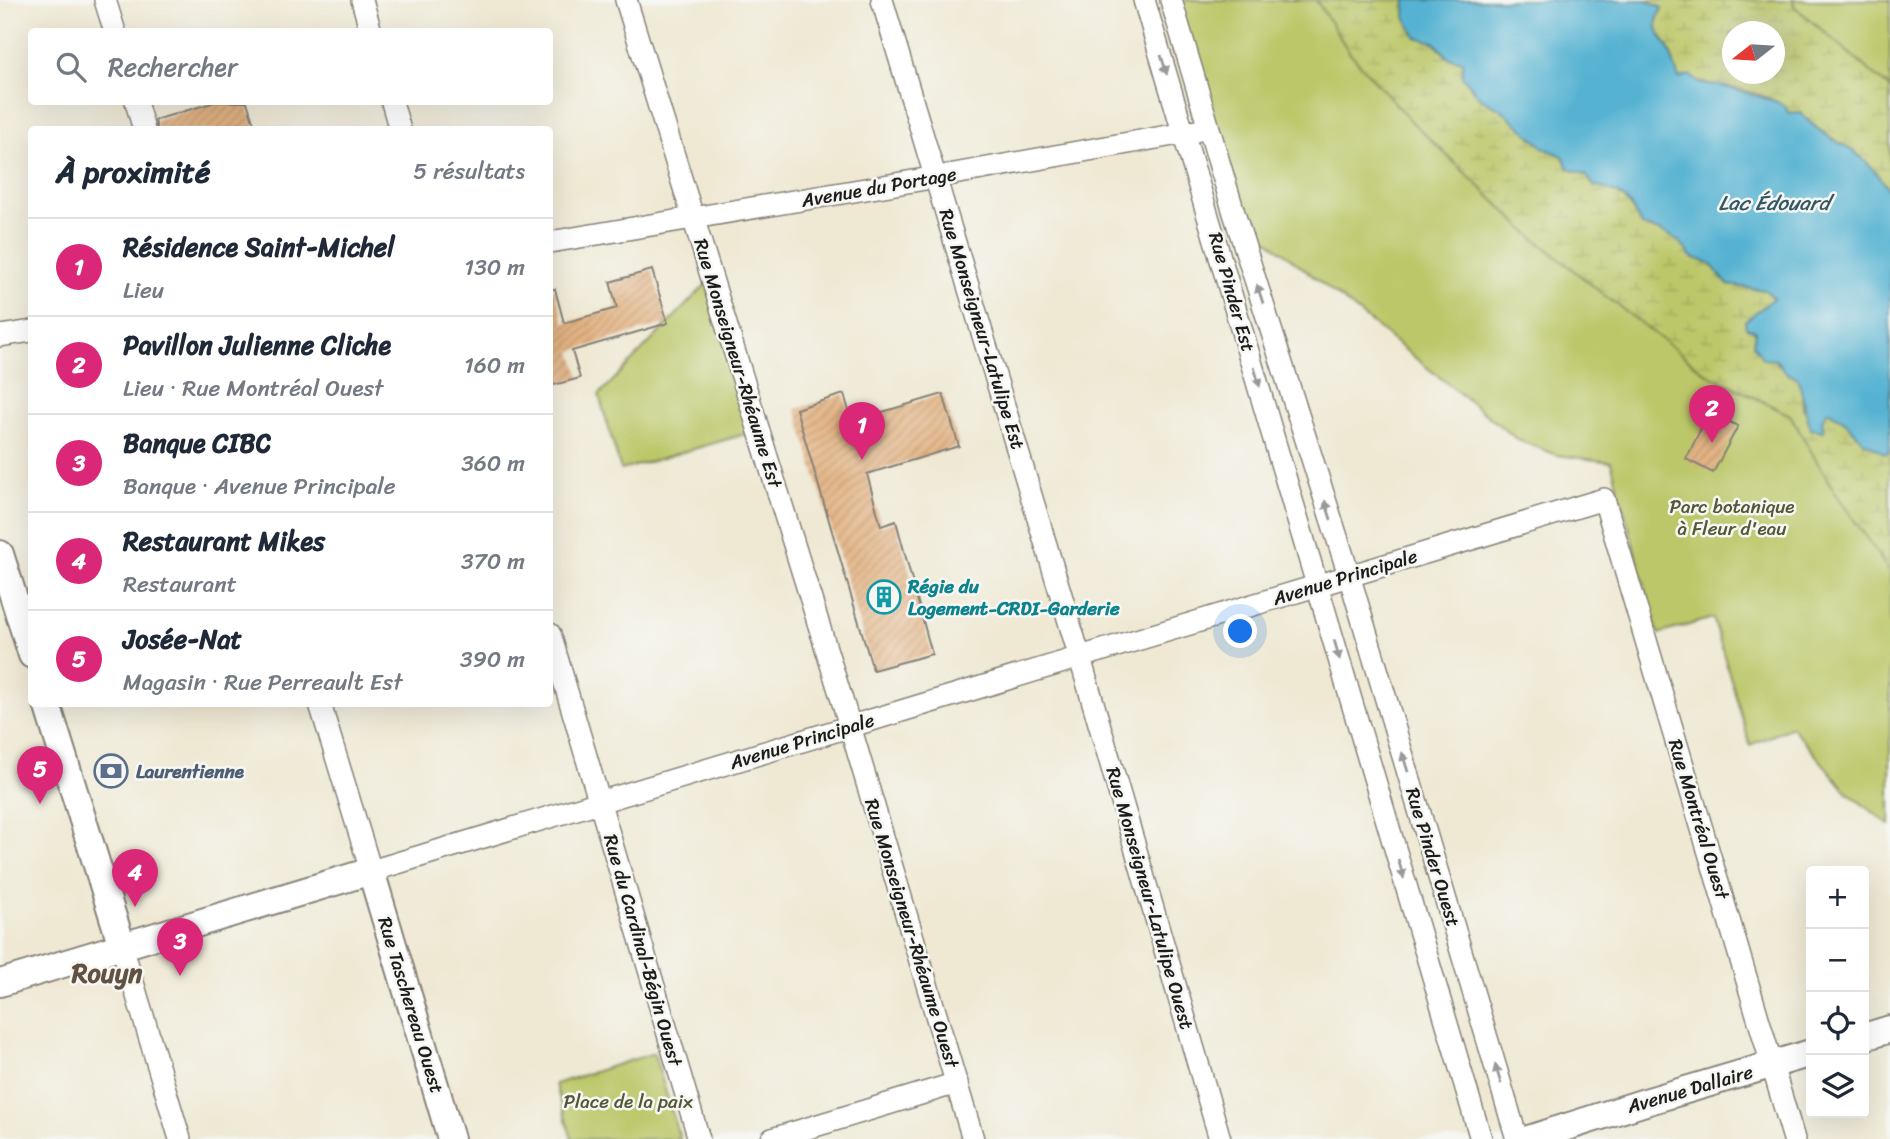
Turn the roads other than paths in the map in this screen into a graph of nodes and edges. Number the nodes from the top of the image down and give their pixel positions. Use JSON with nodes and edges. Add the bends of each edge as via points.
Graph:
{"nodes":[{"id":1,"x":105,"y":0,"type":"edge"},
{"id":2,"x":362,"y":0,"type":"edge"},
{"id":3,"x":626,"y":0,"type":"edge"},
{"id":4,"x":882,"y":0,"type":"edge"},
{"id":5,"x":1144,"y":0,"type":"edge"},
{"id":6,"x":1171,"y":0,"type":"edge"},
{"id":7,"x":114,"y":28,"type":"edge"},
{"id":8,"x":370,"y":28,"type":"edge"},
{"id":9,"x":137,"y":105,"type":"edge"},
{"id":10,"x":393,"y":105,"type":"edge"},
{"id":11,"x":143,"y":126,"type":"edge"},
{"id":12,"x":399,"y":126,"type":"edge"},
{"id":13,"x":1208,"y":128,"type":"junction"},
{"id":14,"x":1185,"y":132,"type":"junction"},
{"id":15,"x":937,"y":177,"type":"junction"},
{"id":16,"x":693,"y":218,"type":"junction"},
{"id":17,"x":553,"y":241,"type":"edge"},
{"id":18,"x":28,"y":332,"type":"edge"},
{"id":19,"x":0,"y":336,"type":"edge"},
{"id":20,"x":1604,"y":499,"type":"joint"},
{"id":21,"x":0,"y":554,"type":"edge"},
{"id":22,"x":1349,"y":575,"type":"junction"},
{"id":23,"x":1318,"y":585,"type":"junction"},
{"id":24,"x":28,"y":642,"type":"edge"},
{"id":25,"x":553,"y":644,"type":"edge"},
{"id":26,"x":1080,"y":658,"type":"junction"},
{"id":27,"x":48,"y":707,"type":"edge"},
{"id":28,"x":321,"y":707,"type":"edge"},
{"id":29,"x":850,"y":726,"type":"junction"},
{"id":30,"x":599,"y":802,"type":"junction"},
{"id":31,"x":371,"y":871,"type":"junction"},
{"id":32,"x":122,"y":946,"type":"junction"},
{"id":33,"x":0,"y":983,"type":"edge"},
{"id":34,"x":1890,"y":1029,"type":"edge"},
{"id":35,"x":1869,"y":1035,"type":"edge"},
{"id":36,"x":1806,"y":1055,"type":"edge"},
{"id":37,"x":1772,"y":1065,"type":"junction"},
{"id":38,"x":957,"y":1083,"type":"junction"},
{"id":39,"x":180,"y":1139,"type":"edge"},
{"id":40,"x":451,"y":1139,"type":"edge"},
{"id":41,"x":699,"y":1139,"type":"edge"},
{"id":42,"x":772,"y":1139,"type":"edge"},
{"id":43,"x":973,"y":1139,"type":"edge"},
{"id":44,"x":1220,"y":1139,"type":"edge"},
{"id":45,"x":1481,"y":1139,"type":"edge"},
{"id":46,"x":1517,"y":1139,"type":"edge"},
{"id":47,"x":1529,"y":1139,"type":"edge"},
{"id":48,"x":1794,"y":1139,"type":"edge"}],
"edges":[{"from":1,"to":7,"type":"street"},
{"from":2,"to":8,"type":"street"},
{"from":3,"to":16,"type":"street","name":"Rue Monseigneur-Rhéaume Est"},
{"from":4,"to":15,"type":"street","name":"Rue Monseigneur-Latulipe Est"},
{"from":5,"to":14,"type":"street","name":"Rue Pinder Est","one_way":true},
{"from":6,"to":13,"type":"street","name":"Rue Pinder Est"},
{"from":9,"to":11,"type":"street"},
{"from":10,"to":12,"type":"street"},
{"from":13,"to":14,"type":"street","name":"Avenue du Portage"},
{"from":22,"to":13,"type":"street","name":"Rue Pinder Est","one_way":true},
{"from":14,"to":15,"type":"street","name":"Avenue du Portage"},
{"from":14,"to":23,"type":"street","name":"Rue Pinder Est","one_way":true},
{"from":15,"to":16,"type":"street","name":"Avenue du Portage"},
{"from":15,"to":26,"type":"street","name":"Rue Monseigneur-Latulipe Est"},
{"from":16,"to":17,"type":"street","name":"Avenue du Portage"},
{"from":16,"to":29,"type":"street","name":"Rue Monseigneur-Rhéaume Est"},
{"from":18,"to":19,"type":"street"},
{"from":20,"to":22,"type":"street","name":"Avenue Principale"},
{"from":20,"to":37,"type":"street","name":"Rue Montréal Ouest"},
{"from":21,"to":24,"type":"street"},
{"from":22,"to":23,"type":"street","name":"Avenue Principale"},
{"from":46,"to":22,"type":"street","name":"Rue Pinder Ouest","one_way":true},
{"from":23,"to":26,"type":"street","name":"Avenue Principale"},
{"from":23,"to":45,"type":"street","name":"Rue Pinder Ouest","one_way":true},
{"from":25,"to":30,"type":"street","name":"Rue du Cardinal-Bégin Ouest"},
{"from":26,"to":29,"type":"street","name":"Avenue Principale"},
{"from":26,"to":44,"type":"street","name":"Rue Monseigneur-Latulipe Ouest"},
{"from":27,"to":32,"type":"street"},
{"from":28,"to":31,"type":"street"},
{"from":29,"to":30,"type":"street","name":"Avenue Principale"},
{"from":29,"to":38,"type":"street","name":"Rue Monseigneur-Rhéaume Ouest"},
{"from":30,"to":31,"type":"street","name":"Avenue Principale"},
{"from":30,"to":41,"type":"street","name":"Rue du Cardinal-Bégin Ouest"},
{"from":31,"to":32,"type":"street","name":"Avenue Principale"},
{"from":31,"to":40,"type":"street","name":"Rue Taschereau Ouest"},
{"from":32,"to":33,"type":"street","name":"Avenue Principale"},
{"from":32,"to":39,"type":"street"},
{"from":34,"to":35,"type":"street"},
{"from":36,"to":37,"type":"street","name":"Avenue Dallaire"},
{"from":37,"to":47,"type":"street","name":"Avenue Dallaire"},
{"from":37,"to":48,"type":"street","name":"Rue Montréal Ouest"},
{"from":38,"to":42,"type":"street"},
{"from":38,"to":43,"type":"street","name":"Rue Monseigneur-Rhéaume Ouest"}]}
